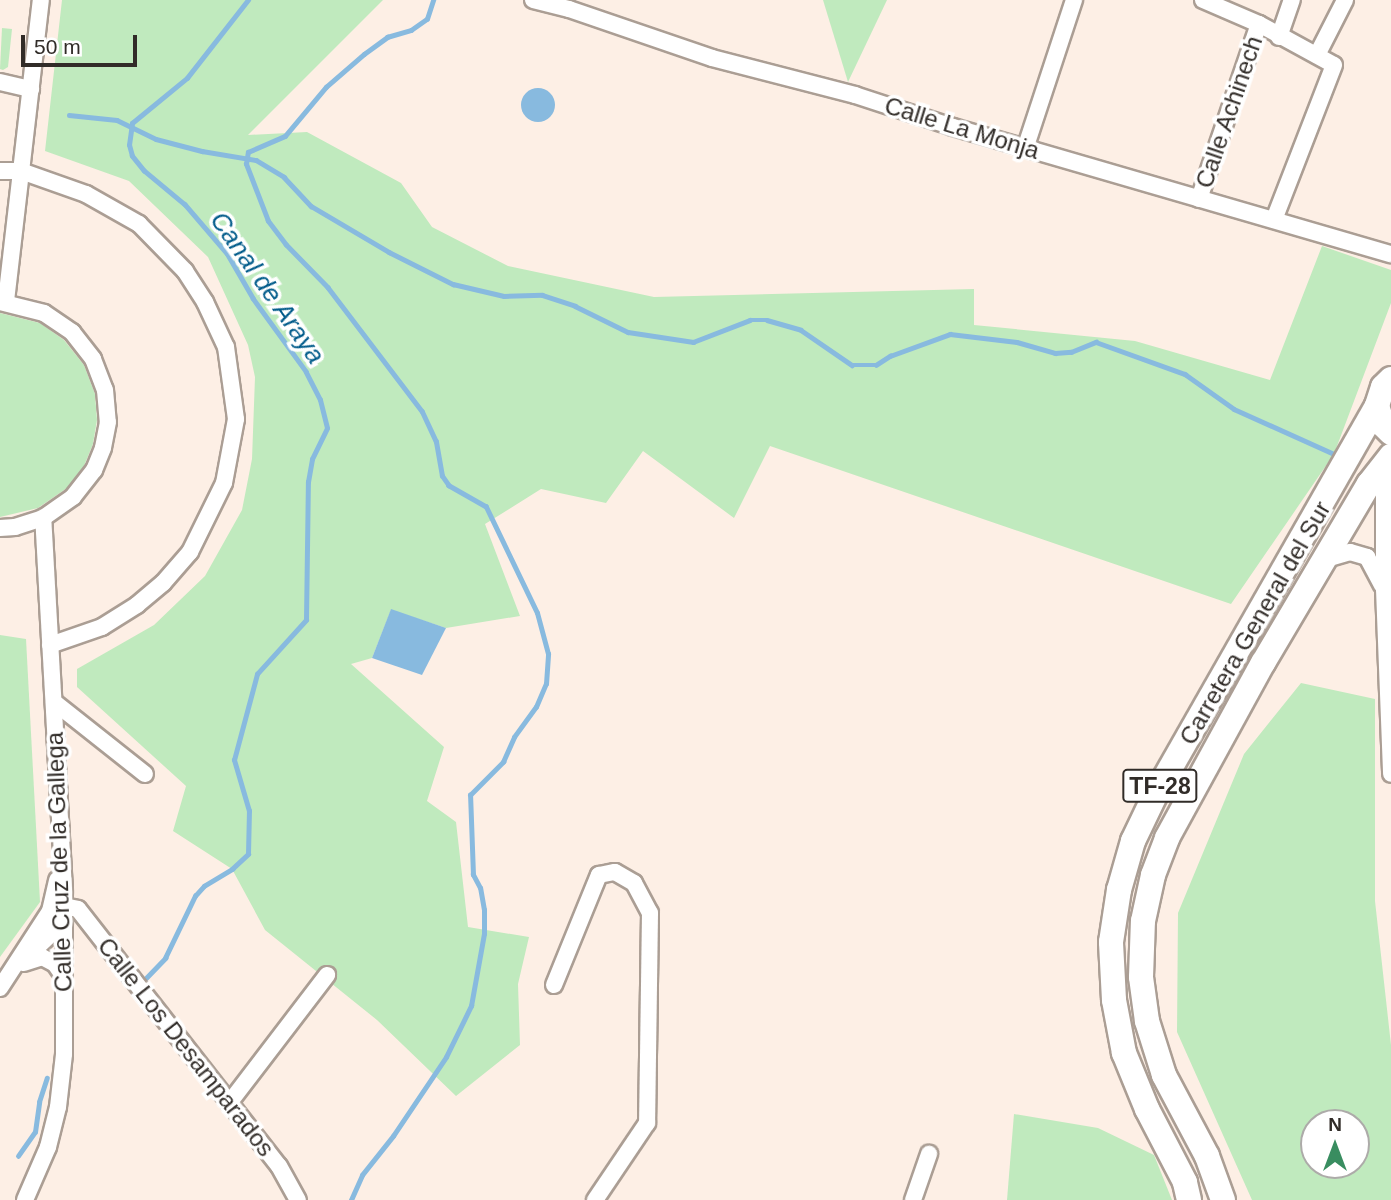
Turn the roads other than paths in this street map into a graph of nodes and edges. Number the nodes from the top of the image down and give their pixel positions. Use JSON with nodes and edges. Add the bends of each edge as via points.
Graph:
{"nodes":[{"id":1,"x":41,"y":0,"type":"edge"},
{"id":2,"x":533,"y":0,"type":"edge"},
{"id":3,"x":1074,"y":0,"type":"edge"},
{"id":4,"x":1203,"y":0,"type":"edge"},
{"id":5,"x":1292,"y":0,"type":"edge"},
{"id":6,"x":1345,"y":0,"type":"edge"},
{"id":7,"x":1259,"y":24,"type":"junction"},
{"id":8,"x":1279,"y":37,"type":"junction"},
{"id":9,"x":1317,"y":55,"type":"junction"},
{"id":10,"x":0,"y":82,"type":"edge"},
{"id":11,"x":31,"y":89,"type":"junction"},
{"id":12,"x":1026,"y":146,"type":"junction"},
{"id":13,"x":0,"y":171,"type":"edge"},
{"id":14,"x":21,"y":171,"type":"junction"},
{"id":15,"x":1199,"y":199,"type":"junction"},
{"id":16,"x":1274,"y":220,"type":"junction"},
{"id":17,"x":1391,"y":254,"type":"edge"},
{"id":18,"x":3,"y":302,"type":"edge"},
{"id":19,"x":1391,"y":379,"type":"edge"},
{"id":20,"x":1377,"y":406,"type":"junction"},
{"id":21,"x":1391,"y":433,"type":"edge"},
{"id":22,"x":1387,"y":460,"type":"edge"},
{"id":23,"x":43,"y":518,"type":"junction"},
{"id":24,"x":0,"y":528,"type":"edge"},
{"id":25,"x":1326,"y":559,"type":"junction"},
{"id":26,"x":1384,"y":589,"type":"junction"},
{"id":27,"x":50,"y":645,"type":"junction"},
{"id":28,"x":1389,"y":665,"type":"edge"},
{"id":29,"x":54,"y":702,"type":"junction"},
{"id":30,"x":145,"y":774,"type":"dead end"},
{"id":31,"x":1391,"y":774,"type":"edge"},
{"id":32,"x":62,"y":861,"type":"junction"},
{"id":33,"x":64,"y":914,"type":"junction"},
{"id":34,"x":15,"y":967,"type":"junction"},
{"id":35,"x":327,"y":975,"type":"dead end"},
{"id":36,"x":64,"y":977,"type":"junction"},
{"id":37,"x":554,"y":985,"type":"dead end"},
{"id":38,"x":0,"y":988,"type":"edge"},
{"id":39,"x":230,"y":1102,"type":"junction"},
{"id":40,"x":929,"y":1154,"type":"dead end"},
{"id":41,"x":289,"y":1196,"type":"edge"},
{"id":42,"x":25,"y":1200,"type":"edge"},
{"id":43,"x":596,"y":1200,"type":"edge"},
{"id":44,"x":914,"y":1200,"type":"edge"},
{"id":45,"x":1189,"y":1200,"type":"edge"},
{"id":46,"x":1223,"y":1200,"type":"edge"}],
"edges":[{"from":1,"to":11,"type":"street"},
{"from":2,"to":12,"type":"street","name":"Calle La Monja","via":[[712,58]]},
{"from":3,"to":12,"type":"street"},
{"from":4,"to":7,"type":"street"},
{"from":5,"to":8,"type":"street"},
{"from":6,"to":9,"type":"street"},
{"from":7,"to":8,"type":"street"},
{"from":7,"to":15,"type":"street","name":"Calle Achinech"},
{"from":8,"to":9,"type":"street"},
{"from":9,"to":16,"type":"street","via":[[1334,65]]},
{"from":10,"to":11,"type":"street"},
{"from":11,"to":14,"type":"street"},
{"from":12,"to":15,"type":"street","name":"Calle La Monja"},
{"from":13,"to":14,"type":"street"},
{"from":14,"to":18,"type":"street"},
{"from":14,"to":27,"type":"street","via":[[86,194],[139,224],[185,271],[226,347],[236,419],[224,483],[190,552],[137,605],[102,626]]},
{"from":15,"to":16,"type":"street","name":"Calle La Monja"},
{"from":16,"to":17,"type":"street","name":"Calle La Monja"},
{"from":18,"to":23,"type":"street","via":[[44,313],[72,332],[93,359],[105,390],[108,422],[94,470],[74,497]]},
{"from":19,"to":20,"type":"main road","number":"TF-28"},
{"from":20,"to":21,"type":"main road"},
{"from":20,"to":45,"type":"main road","name":"Carretera General del Sur","number":"TF-28","via":[[1155,794],[1133,841],[1119,890],[1111,942],[1114,1000],[1124,1053],[1185,1182]]},
{"from":22,"to":25,"type":"main road","name":"Carretera General del Sur","number":"TF-28"},
{"from":22,"to":26,"type":"street"},
{"from":23,"to":24,"type":"street"},
{"from":23,"to":27,"type":"street","name":"Calle Cruz de la Gallega"},
{"from":25,"to":26,"type":"street","via":[[1350,552],[1367,557]]},
{"from":25,"to":46,"type":"main road","name":"Carretera General del Sur","number":"TF-28","via":[[1167,838],[1143,920],[1141,977],[1147,1021],[1164,1075],[1207,1156]]},
{"from":26,"to":28,"type":"street"},
{"from":27,"to":29,"type":"street","name":"Calle Cruz de la Gallega"},
{"from":28,"to":31,"type":"street"},
{"from":29,"to":30,"type":"street"},
{"from":29,"to":32,"type":"street","name":"Calle Cruz de la Gallega"},
{"from":32,"to":33,"type":"street","name":"Calle Cruz de la Gallega"},
{"from":32,"to":34,"type":"street","via":[[50,911]]},
{"from":33,"to":34,"type":"street"},
{"from":33,"to":36,"type":"street","name":"Calle Cruz de la Gallega"},
{"from":33,"to":39,"type":"street","name":"Calle Los Desamparados","via":[[78,909]]},
{"from":34,"to":36,"type":"street","via":[[41,957],[55,964]]},
{"from":34,"to":38,"type":"street"},
{"from":35,"to":39,"type":"street"},
{"from":36,"to":42,"type":"street","name":"Calle Cruz de la Gallega","via":[[64,1054],[58,1107],[48,1147]]},
{"from":37,"to":43,"type":"street","via":[[599,876],[615,872],[634,883],[650,913],[647,1123]]},
{"from":39,"to":41,"type":"street","name":"Calle Los Desamparados","via":[[279,1166]]},
{"from":40,"to":44,"type":"street"}]}
